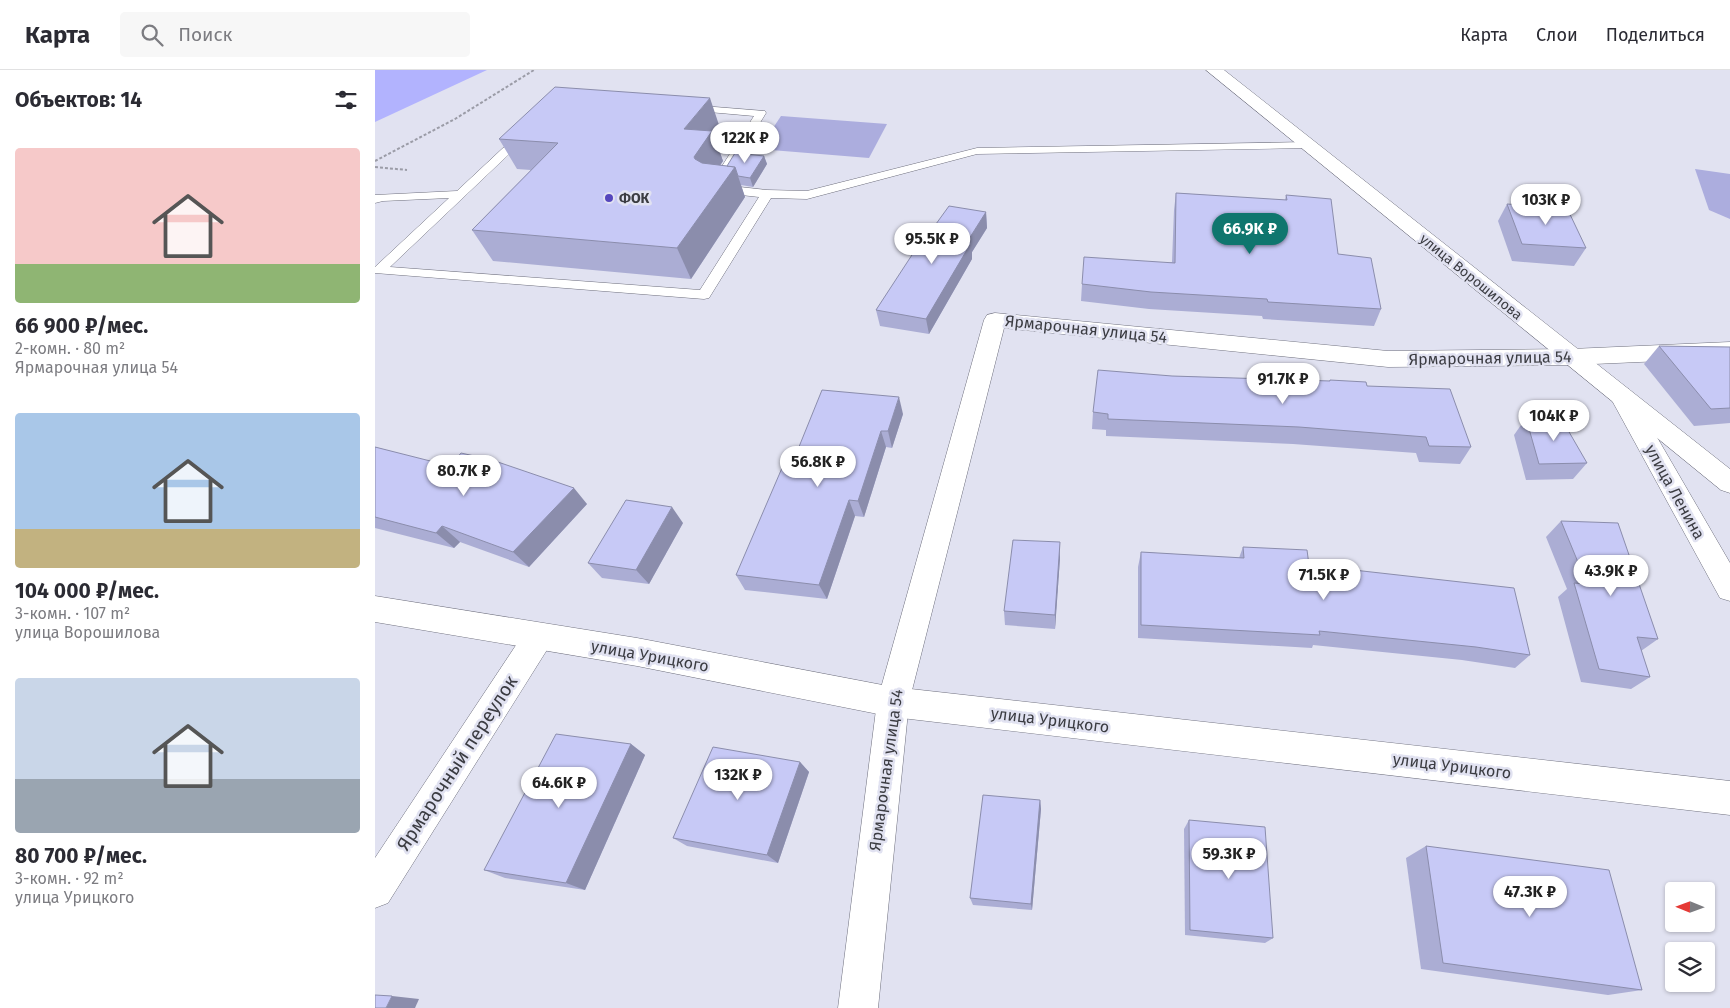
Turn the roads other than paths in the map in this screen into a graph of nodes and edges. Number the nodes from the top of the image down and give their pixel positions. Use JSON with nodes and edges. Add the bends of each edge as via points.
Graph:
{"nodes":[{"id":1,"x":1214,"y":70,"type":"edge"},
{"id":2,"x":675,"y":107,"type":"edge"},
{"id":3,"x":533,"y":125,"type":"edge"},
{"id":4,"x":1307,"y":145,"type":"junction"},
{"id":5,"x":460,"y":194,"type":"junction"},
{"id":6,"x":767,"y":194,"type":"junction"},
{"id":7,"x":375,"y":199,"type":"edge"},
{"id":8,"x":1730,"y":350,"type":"edge"},
{"id":9,"x":1571,"y":357,"type":"junction"},
{"id":10,"x":1621,"y":395,"type":"junction"},
{"id":11,"x":1730,"y":482,"type":"edge"},
{"id":12,"x":1730,"y":589,"type":"edge"},
{"id":13,"x":375,"y":609,"type":"edge"},
{"id":14,"x":539,"y":636,"type":"junction"},
{"id":15,"x":893,"y":702,"type":"junction"},
{"id":16,"x":1730,"y":798,"type":"edge"},
{"id":17,"x":375,"y":890,"type":"edge"},
{"id":18,"x":858,"y":1008,"type":"edge"}],
"edges":[{"from":1,"to":4,"type":"street","name":"улица Ворошилова"},
{"from":2,"to":6,"type":"lane","via":[[761,113],[714,188]]},
{"from":3,"to":5,"type":"lane"},
{"from":4,"to":6,"type":"lane","via":[[977,151],[807,195]]},
{"from":4,"to":9,"type":"street","name":"улица Ворошилова"},
{"from":5,"to":6,"type":"lane","via":[[379,270],[704,295]]},
{"from":5,"to":7,"type":"lane"},
{"from":8,"to":9,"type":"street","name":"Ярмарочная улица 54"},
{"from":9,"to":10,"type":"street","name":"улица Ворошилова"},
{"from":9,"to":15,"type":"street","name":"Ярмарочная улица 54","via":[[1388,359],[995,320]]},
{"from":10,"to":11,"type":"street","name":"улица Ворошилова"},
{"from":10,"to":12,"type":"street","name":"улица Ленина"},
{"from":13,"to":14,"type":"street","name":"улица Урицкого"},
{"from":14,"to":15,"type":"street","name":"улица Урицкого"},
{"from":14,"to":17,"type":"street","name":"Ярмарочный переулок"},
{"from":15,"to":16,"type":"street","name":"улица Урицкого"},
{"from":15,"to":18,"type":"street","name":"Ярмарочная улица 54"}]}
